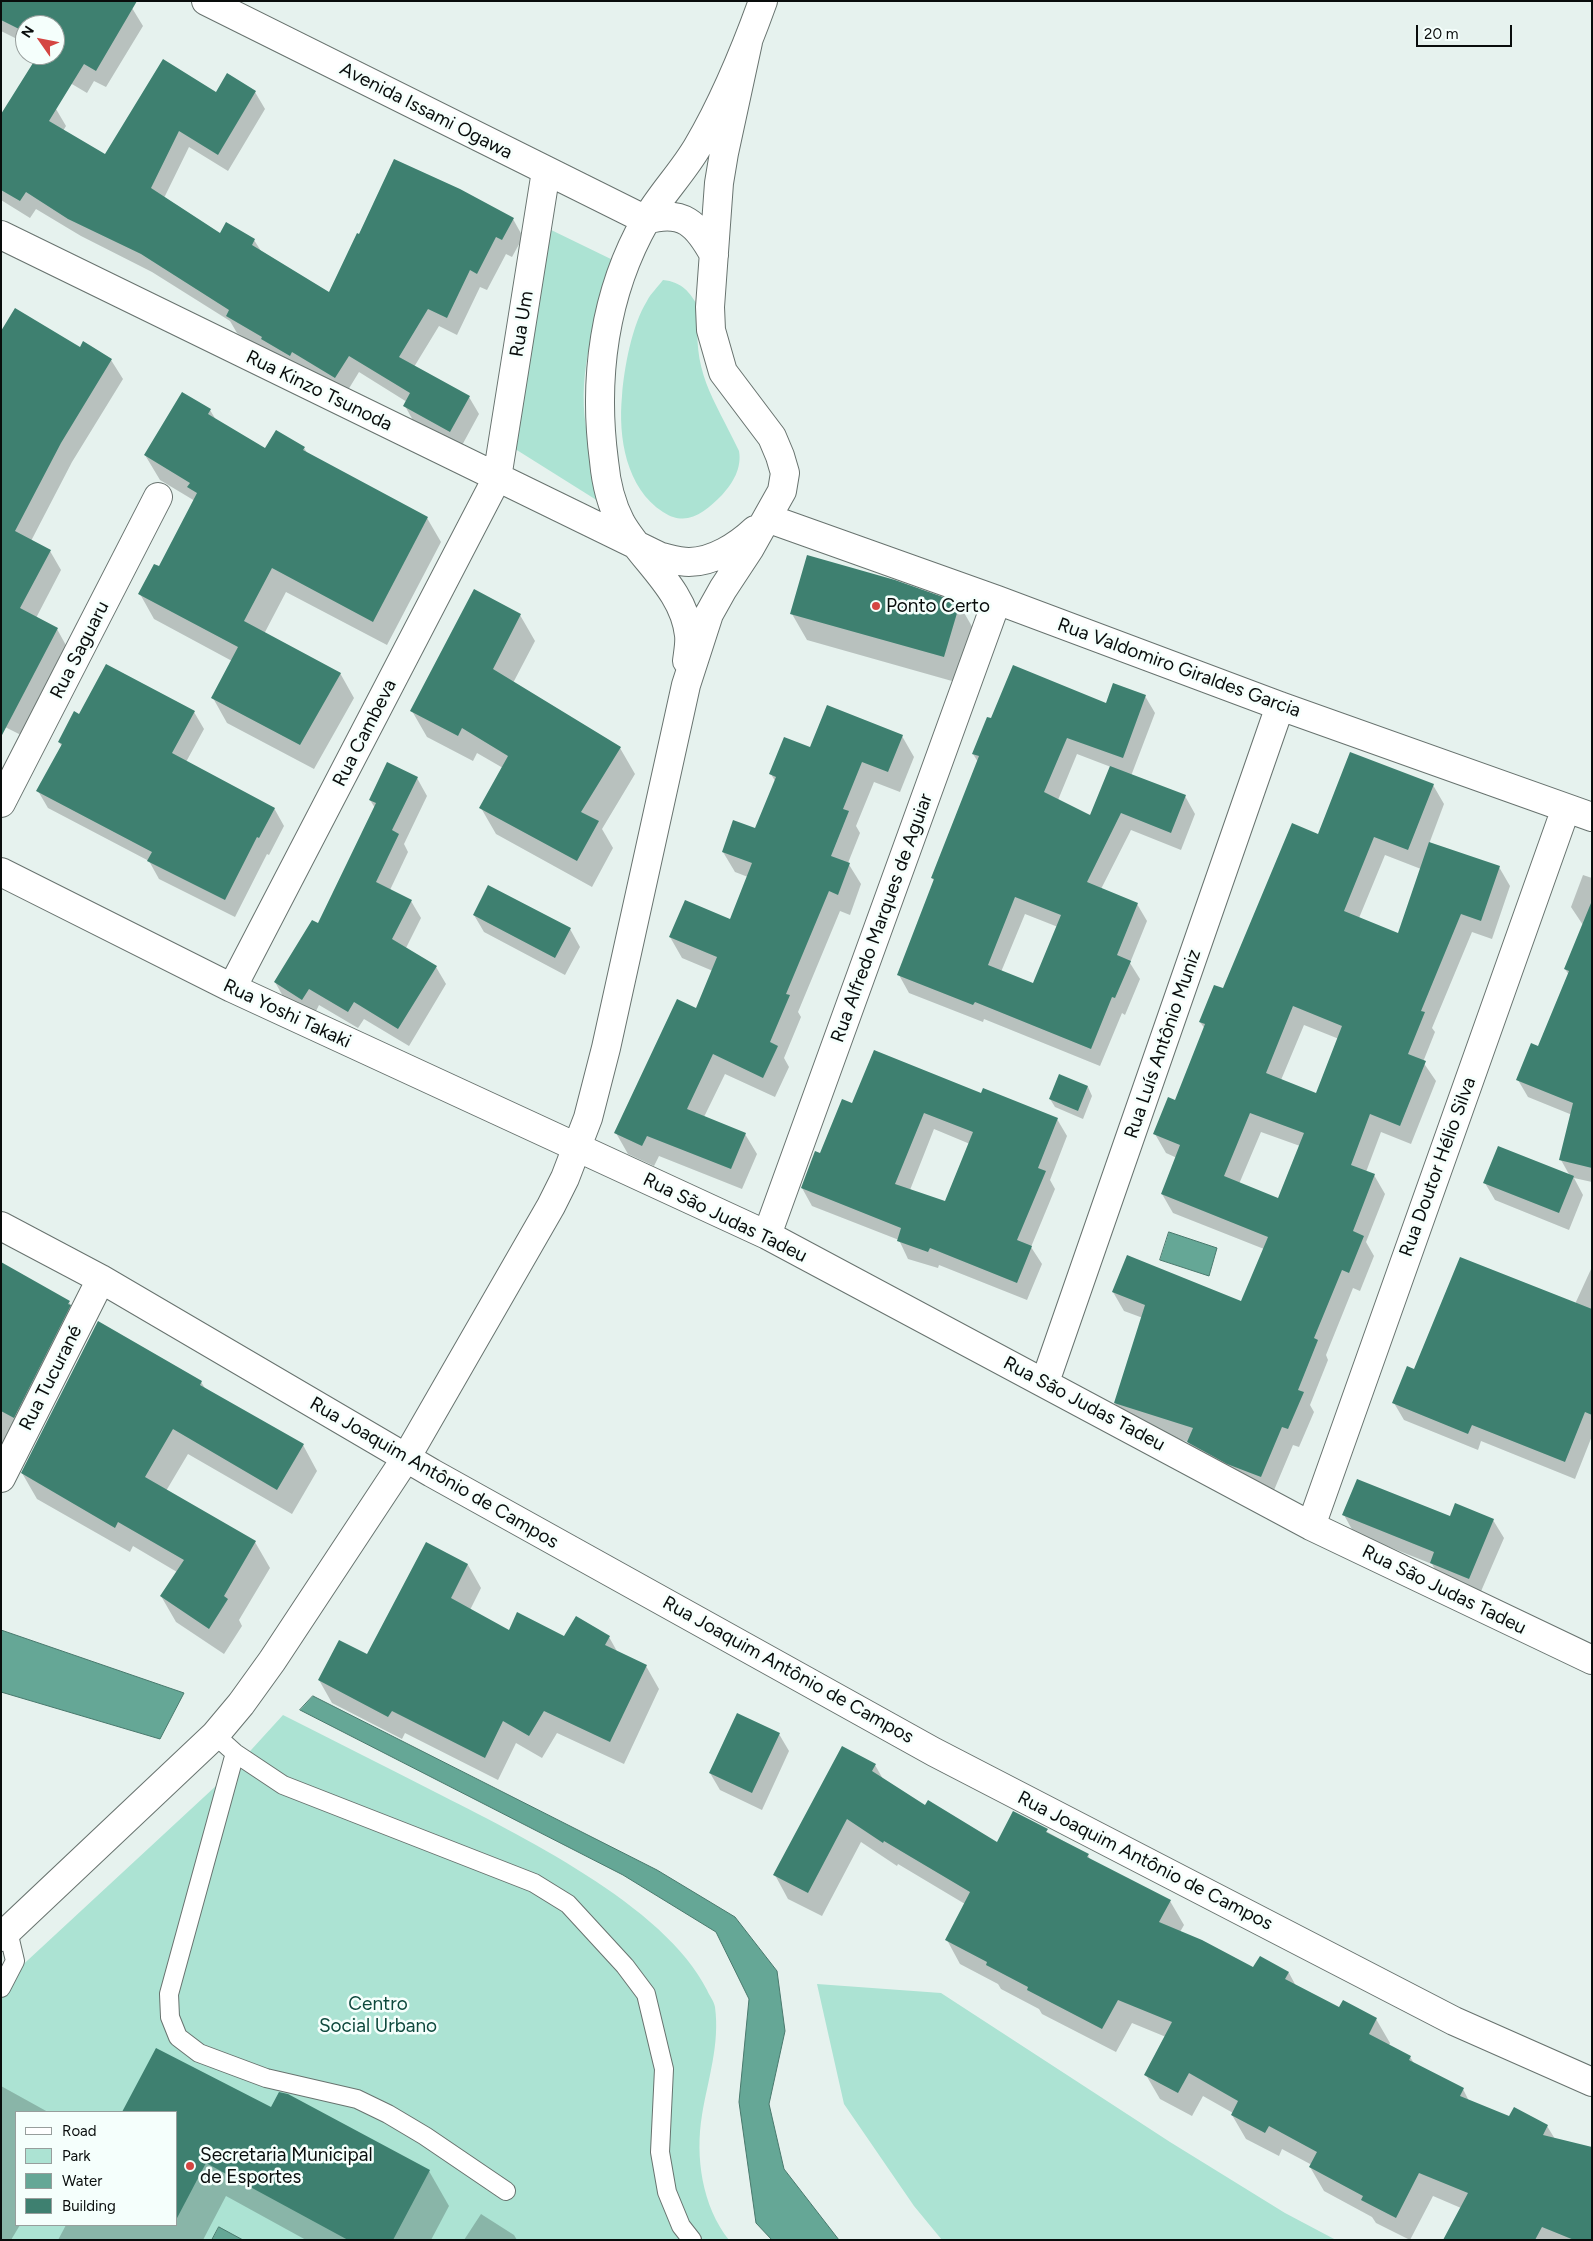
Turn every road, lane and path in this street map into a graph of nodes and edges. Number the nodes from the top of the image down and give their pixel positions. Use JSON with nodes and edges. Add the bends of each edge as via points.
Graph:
{"nodes":[{"id":1,"x":206,"y":1,"type":"edge"},
{"id":2,"x":756,"y":21,"type":"edge"},
{"id":3,"x":546,"y":171,"type":"junction"},
{"id":4,"x":646,"y":220,"type":"junction"},
{"id":5,"x":1,"y":235,"type":"edge"},
{"id":6,"x":714,"y":255,"type":"junction"},
{"id":7,"x":497,"y":478,"type":"junction"},
{"id":8,"x":158,"y":497,"type":"dead end"},
{"id":9,"x":767,"y":518,"type":"junction"},
{"id":10,"x":638,"y":546,"type":"junction"},
{"id":11,"x":997,"y":600,"type":"junction"},
{"id":12,"x":686,"y":685,"type":"junction"},
{"id":13,"x":1280,"y":706,"type":"junction"},
{"id":14,"x":1,"y":803,"type":"edge"},
{"id":15,"x":1566,"y":808,"type":"junction"},
{"id":16,"x":1592,"y":817,"type":"edge"},
{"id":17,"x":1,"y":872,"type":"edge"},
{"id":18,"x":232,"y":988,"type":"junction"},
{"id":19,"x":577,"y":1148,"type":"junction"},
{"id":20,"x":1,"y":1226,"type":"edge"},
{"id":21,"x":767,"y":1235,"type":"junction"},
{"id":22,"x":101,"y":1279,"type":"junction"},
{"id":23,"x":1046,"y":1382,"type":"junction"},
{"id":24,"x":406,"y":1458,"type":"junction"},
{"id":25,"x":1,"y":1478,"type":"edge"},
{"id":26,"x":1311,"y":1526,"type":"junction"},
{"id":27,"x":1590,"y":1653,"type":"edge"},
{"id":28,"x":215,"y":1735,"type":"junction"},
{"id":29,"x":235,"y":1753,"type":"junction"},
{"id":30,"x":5,"y":1934,"type":"edge"},
{"id":31,"x":1,"y":1988,"type":"edge"},
{"id":32,"x":1592,"y":2082,"type":"edge"},
{"id":33,"x":506,"y":2191,"type":"dead end"},
{"id":34,"x":692,"y":2240,"type":"edge"}],
"edges":[{"from":1,"to":3,"type":"street","name":"Avenida Issami Ogawa"},
{"from":2,"to":4,"type":"street","via":[[697,149]]},
{"from":2,"to":6,"type":"street","via":[[724,153]]},
{"from":3,"to":4,"type":"street","name":"Avenida Issami Ogawa"},
{"from":3,"to":7,"type":"street","name":"Rua Um"},
{"from":4,"to":6,"type":"street","via":[[663,215],[685,220],[704,237]]},
{"from":4,"to":10,"type":"street","via":[[623,268],[614,296],[601,362],[603,460],[608,487],[614,509]]},
{"from":5,"to":7,"type":"street","name":"Rua Kinzo Tsunoda"},
{"from":6,"to":9,"type":"street","via":[[710,307],[716,353],[723,372],[772,437],[785,473],[782,491]]},
{"from":7,"to":10,"type":"street","name":"Rua Kinzo Tsunoda"},
{"from":7,"to":18,"type":"street","name":"Rua Cambeva"},
{"from":8,"to":14,"type":"street","name":"Rua Saguaru"},
{"from":9,"to":10,"type":"street","name":"Rua Kinzo Tsunoda","via":[[746,538],[708,560],[688,563],[661,557]]},
{"from":9,"to":11,"type":"street","name":"Rua Valdomiro Giraldes Garcia"},
{"from":9,"to":12,"type":"street","via":[[709,614]]},
{"from":10,"to":12,"type":"street","via":[[659,572],[684,614],[689,635]]},
{"from":11,"to":13,"type":"street","name":"Rua Valdomiro Giraldes Garcia"},
{"from":11,"to":21,"type":"street","name":"Rua Alfredo Marques de Aguiar"},
{"from":12,"to":19,"type":"street","via":[[598,1083]]},
{"from":13,"to":15,"type":"street","name":"Rua Valdomiro Giraldes Garcia"},
{"from":13,"to":23,"type":"street","name":"Rua Luís Antônio Muniz"},
{"from":15,"to":16,"type":"street","name":"Rua Valdomiro Giraldes Garcia"},
{"from":15,"to":26,"type":"street","name":"Rua Doutor Hélio Silva"},
{"from":17,"to":18,"type":"street","name":"Rua Yoshi Takaki"},
{"from":18,"to":19,"type":"street","name":"Rua Yoshi Takaki"},
{"from":19,"to":21,"type":"street","name":"Rua São Judas Tadeu"},
{"from":19,"to":24,"type":"street","via":[[551,1206]]},
{"from":20,"to":22,"type":"street","name":"Rua Joaquim Antônio de Campos"},
{"from":21,"to":23,"type":"street","name":"Rua São Judas Tadeu"},
{"from":22,"to":24,"type":"street","name":"Rua Joaquim Antônio de Campos"},
{"from":22,"to":25,"type":"street","name":"Rua Tucurané"},
{"from":23,"to":26,"type":"street","name":"Rua São Judas Tadeu"},
{"from":24,"to":28,"type":"street","via":[[272,1661]]},
{"from":24,"to":32,"type":"street","name":"Rua Joaquim Antônio de Campos","via":[[934,1752],[1445,2016]]},
{"from":26,"to":27,"type":"street","name":"Rua São Judas Tadeu"},
{"from":28,"to":29,"type":"lane"},
{"from":28,"to":30,"type":"street"},
{"from":29,"to":33,"type":"lane","via":[[169,1994],[170,2017],[178,2037],[199,2053],[248,2072],[356,2099],[418,2132]]},
{"from":29,"to":34,"type":"lane","via":[[283,1785],[534,1883],[568,1904],[646,1994],[664,2069],[660,2152],[667,2192],[681,2226]]},
{"from":30,"to":31,"type":"lane","via":[[15,1961]]}]}
